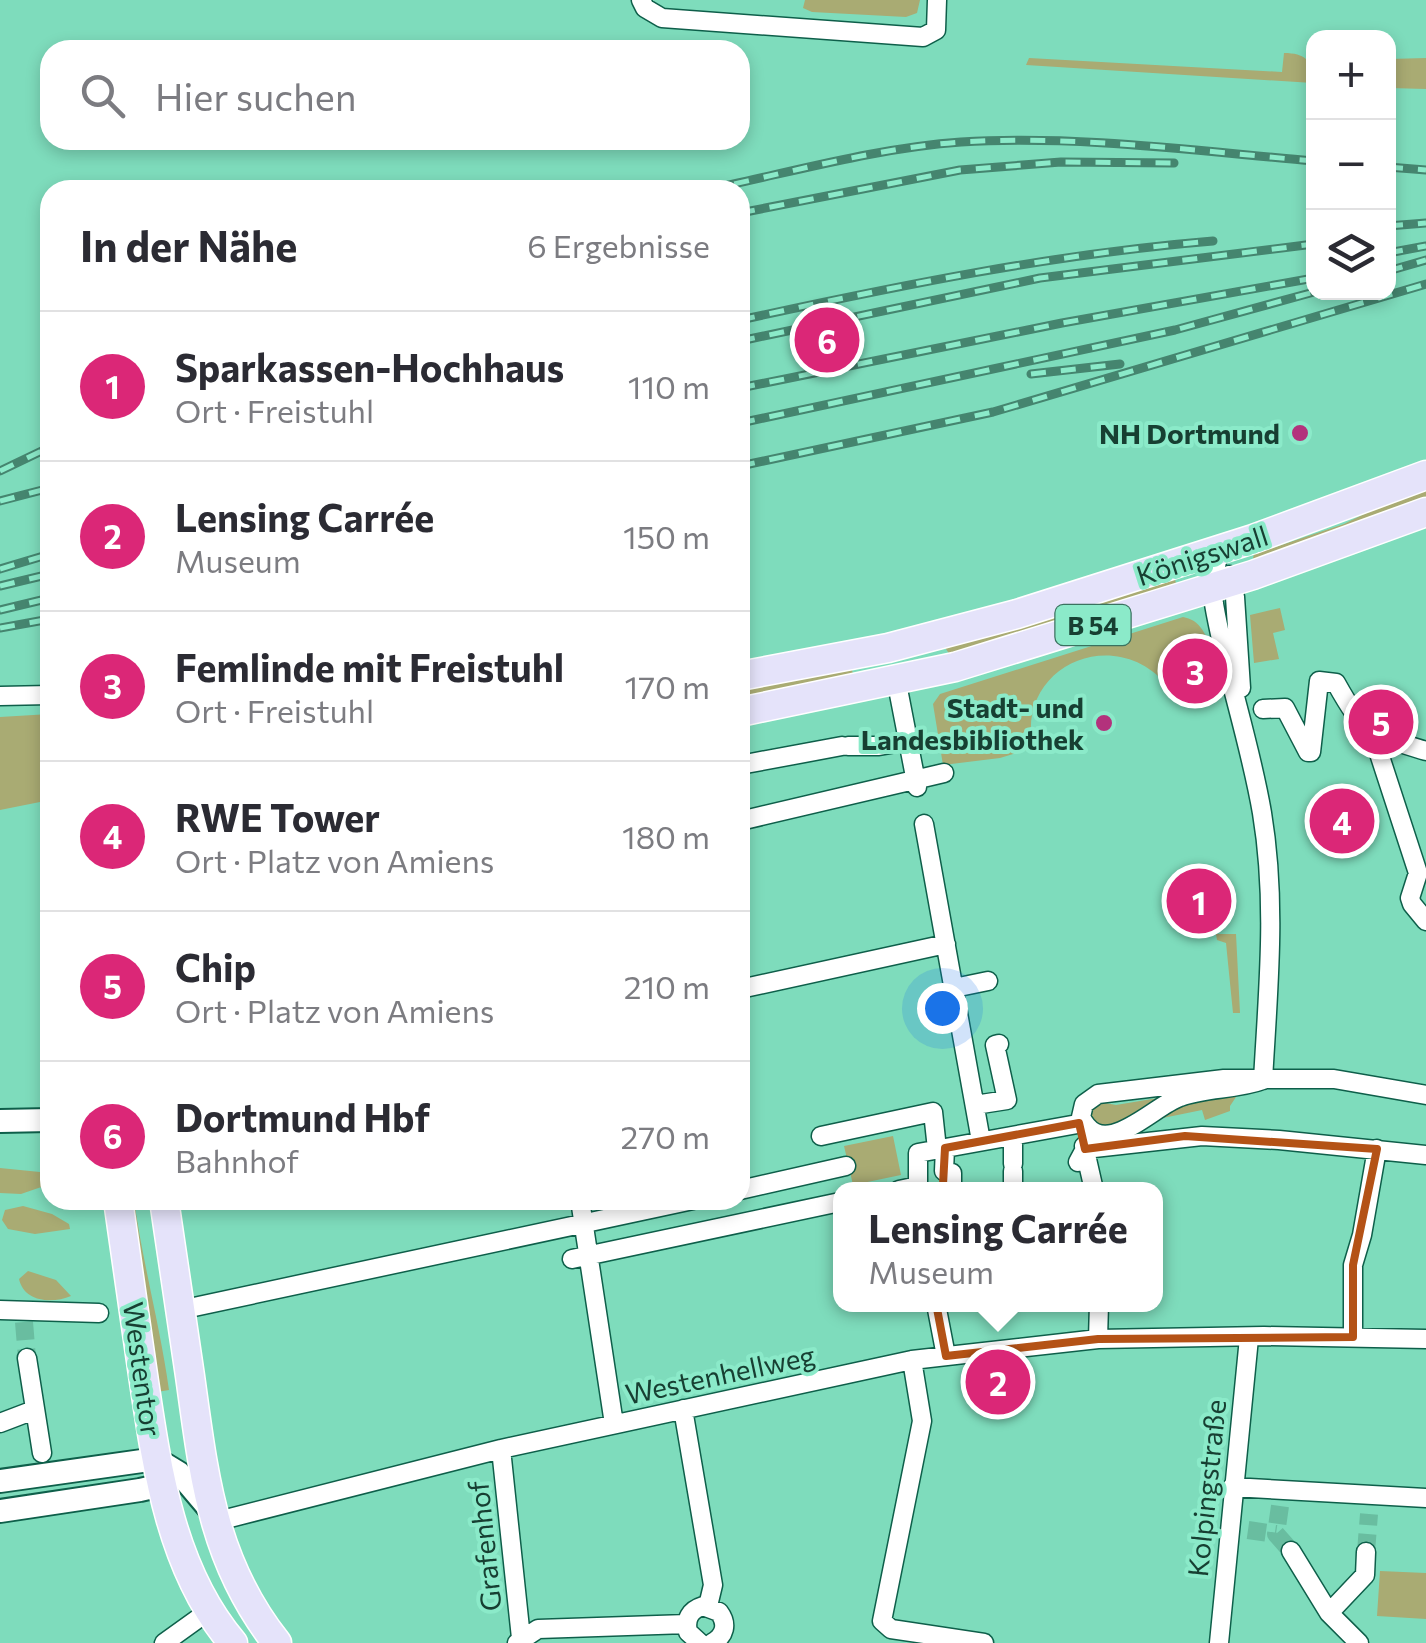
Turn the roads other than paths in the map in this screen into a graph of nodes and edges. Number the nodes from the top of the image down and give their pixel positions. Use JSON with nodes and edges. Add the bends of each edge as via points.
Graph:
{"nodes":[{"id":1,"x":641,"y":0,"type":"edge"},
{"id":2,"x":937,"y":0,"type":"edge"},
{"id":3,"x":1426,"y":476,"type":"edge"},
{"id":4,"x":1426,"y":512,"type":"edge"},
{"id":5,"x":1219,"y":550,"type":"junction"},
{"id":6,"x":1222,"y":584,"type":"junction"},
{"id":7,"x":750,"y":675,"type":"edge"},
{"id":8,"x":40,"y":694,"type":"edge"},
{"id":9,"x":0,"y":696,"type":"edge"},
{"id":10,"x":900,"y":699,"type":"dead end"},
{"id":11,"x":1263,"y":709,"type":"dead end"},
{"id":12,"x":750,"y":710,"type":"edge"},
{"id":13,"x":1373,"y":735,"type":"junction"},
{"id":14,"x":908,"y":741,"type":"junction"},
{"id":15,"x":1426,"y":751,"type":"edge"},
{"id":16,"x":750,"y":762,"type":"edge"},
{"id":17,"x":944,"y":773,"type":"dead end"},
{"id":18,"x":916,"y":784,"type":"junction"},
{"id":19,"x":750,"y":819,"type":"edge"},
{"id":20,"x":924,"y":824,"type":"dead end"},
{"id":21,"x":1426,"y":921,"type":"edge"},
{"id":22,"x":946,"y":944,"type":"junction"},
{"id":23,"x":987,"y":977,"type":"dead end"},
{"id":24,"x":953,"y":984,"type":"junction"},
{"id":25,"x":750,"y":988,"type":"edge"},
{"id":26,"x":968,"y":1065,"type":"junction"},
{"id":27,"x":1263,"y":1080,"type":"junction"},
{"id":28,"x":1426,"y":1095,"type":"edge"},
{"id":29,"x":974,"y":1106,"type":"junction"},
{"id":30,"x":40,"y":1120,"type":"edge"},
{"id":31,"x":0,"y":1121,"type":"edge"},
{"id":32,"x":1081,"y":1123,"type":"junction"},
{"id":33,"x":820,"y":1136,"type":"dead end"},
{"id":34,"x":1013,"y":1136,"type":"junction"},
{"id":35,"x":981,"y":1142,"type":"junction"},
{"id":36,"x":941,"y":1148,"type":"junction"},
{"id":37,"x":1377,"y":1149,"type":"junction"},
{"id":38,"x":1082,"y":1155,"type":"junction"},
{"id":39,"x":1426,"y":1155,"type":"edge"},
{"id":40,"x":846,"y":1166,"type":"dead end"},
{"id":41,"x":1013,"y":1175,"type":"edge"},
{"id":42,"x":943,"y":1180,"type":"edge"},
{"id":43,"x":918,"y":1182,"type":"edge"},
{"id":44,"x":1091,"y":1182,"type":"edge"},
{"id":45,"x":750,"y":1188,"type":"edge"},
{"id":46,"x":833,"y":1203,"type":"edge"},
{"id":47,"x":120,"y":1210,"type":"edge"},
{"id":48,"x":165,"y":1210,"type":"edge"},
{"id":49,"x":582,"y":1210,"type":"edge"},
{"id":50,"x":648,"y":1210,"type":"edge"},
{"id":51,"x":584,"y":1224,"type":"junction"},
{"id":52,"x":580,"y":1257,"type":"junction"},
{"id":53,"x":0,"y":1310,"type":"edge"},
{"id":54,"x":180,"y":1310,"type":"junction"},
{"id":55,"x":938,"y":1312,"type":"edge"},
{"id":56,"x":1099,"y":1312,"type":"edge"},
{"id":57,"x":99,"y":1313,"type":"dead end"},
{"id":58,"x":1353,"y":1337,"type":"junction"},
{"id":59,"x":1249,"y":1338,"type":"junction"},
{"id":60,"x":1426,"y":1339,"type":"edge"},
{"id":61,"x":1098,"y":1340,"type":"junction"},
{"id":62,"x":946,"y":1356,"type":"junction"},
{"id":63,"x":27,"y":1358,"type":"tunnel mouth"},
{"id":64,"x":914,"y":1368,"type":"junction"},
{"id":65,"x":34,"y":1410,"type":"junction"},
{"id":66,"x":684,"y":1416,"type":"junction"},
{"id":67,"x":0,"y":1423,"type":"edge"},
{"id":68,"x":614,"y":1424,"type":"junction"},
{"id":69,"x":199,"y":1447,"type":"junction"},
{"id":70,"x":501,"y":1450,"type":"junction"},
{"id":71,"x":42,"y":1453,"type":"dead end"},
{"id":72,"x":166,"y":1472,"type":"junction"},
{"id":73,"x":0,"y":1481,"type":"edge"},
{"id":74,"x":1233,"y":1482,"type":"junction"},
{"id":75,"x":1266,"y":1489,"type":"junction"},
{"id":76,"x":1426,"y":1498,"type":"edge"},
{"id":77,"x":1280,"y":1506,"type":"dead end"},
{"id":78,"x":0,"y":1511,"type":"edge"},
{"id":79,"x":213,"y":1517,"type":"junction"},
{"id":80,"x":1228,"y":1529,"type":"junction"},
{"id":81,"x":1248,"y":1530,"type":"tunnel mouth"},
{"id":82,"x":1291,"y":1551,"type":"tunnel mouth"},
{"id":83,"x":1366,"y":1552,"type":"tunnel mouth"},
{"id":84,"x":708,"y":1606,"type":"junction"},
{"id":85,"x":1329,"y":1613,"type":"junction"},
{"id":86,"x":204,"y":1614,"type":"junction"},
{"id":87,"x":687,"y":1624,"type":"junction"},
{"id":88,"x":519,"y":1640,"type":"edge"},
{"id":89,"x":164,"y":1643,"type":"edge"},
{"id":90,"x":234,"y":1643,"type":"edge"},
{"id":91,"x":278,"y":1643,"type":"edge"},
{"id":92,"x":700,"y":1643,"type":"edge"},
{"id":93,"x":712,"y":1643,"type":"edge"},
{"id":94,"x":984,"y":1643,"type":"edge"},
{"id":95,"x":1219,"y":1643,"type":"edge"},
{"id":96,"x":1358,"y":1643,"type":"edge"}],
"edges":[{"from":1,"to":2,"type":"street","via":[[662,18],[923,37],[936,30]]},
{"from":3,"to":5,"type":"main road","name":"Königswall","number":"B 54"},
{"from":4,"to":6,"type":"main road","name":"Königswall","number":"B 54"},
{"from":5,"to":6,"type":"street"},
{"from":5,"to":7,"type":"main road","name":"Königswall","number":"B 54","via":[[942,635]]},
{"from":6,"to":12,"type":"main road","name":"Königswall","number":"B 54","via":[[955,667]]},
{"from":6,"to":27,"type":"street","via":[[1242,675],[1241,713],[1271,894]]},
{"from":8,"to":9,"type":"street"},
{"from":10,"to":14,"type":"street"},
{"from":11,"to":13,"type":"street","via":[[1285,708],[1311,752],[1319,681],[1336,683]]},
{"from":13,"to":15,"type":"street"},
{"from":13,"to":21,"type":"street","via":[[1418,874],[1412,904]]},
{"from":14,"to":16,"type":"street"},
{"from":14,"to":18,"type":"street"},
{"from":17,"to":18,"type":"street"},
{"from":18,"to":19,"type":"street"},
{"from":20,"to":22,"type":"street"},
{"from":22,"to":24,"type":"street"},
{"from":22,"to":25,"type":"street"},
{"from":23,"to":24,"type":"street"},
{"from":24,"to":26,"type":"street"},
{"from":26,"to":29,"type":"street"},
{"from":26,"to":29,"type":"street","via":[[996,1055],[1006,1100]]},
{"from":27,"to":28,"type":"street","via":[[1334,1079]]},
{"from":27,"to":32,"type":"street","via":[[1182,1096],[1112,1134]]},
{"from":27,"to":32,"type":"street","via":[[1098,1094],[1084,1104]]},
{"from":29,"to":35,"type":"street"},
{"from":30,"to":31,"type":"main road"},
{"from":32,"to":34,"type":"street"},
{"from":32,"to":38,"type":"street"},
{"from":33,"to":36,"type":"street","via":[[933,1112]]},
{"from":34,"to":35,"type":"street"},
{"from":34,"to":41,"type":"street"},
{"from":35,"to":36,"type":"street"},
{"from":36,"to":42,"type":"street"},
{"from":36,"to":43,"type":"street","via":[[918,1153]]},
{"from":37,"to":38,"type":"street","via":[[1185,1136]]},
{"from":37,"to":39,"type":"street"},
{"from":37,"to":58,"type":"street","via":[[1352,1265]]},
{"from":38,"to":44,"type":"street"},
{"from":40,"to":45,"type":"street"},
{"from":46,"to":52,"type":"street"},
{"from":47,"to":72,"type":"main road","name":"Westentor"},
{"from":48,"to":54,"type":"main road","name":"Westentor"},
{"from":49,"to":51,"type":"street"},
{"from":50,"to":51,"type":"street"},
{"from":51,"to":52,"type":"street"},
{"from":51,"to":54,"type":"street"},
{"from":52,"to":68,"type":"street"},
{"from":53,"to":57,"type":"street","via":[[23,1316]]},
{"from":54,"to":69,"type":"main road","name":"Westentor"},
{"from":55,"to":62,"type":"street"},
{"from":56,"to":61,"type":"street"},
{"from":58,"to":59,"type":"street","name":"Westenhellweg"},
{"from":58,"to":60,"type":"street","name":"Westenhellweg"},
{"from":59,"to":61,"type":"street","name":"Westenhellweg"},
{"from":59,"to":74,"type":"street","name":"Kolpingstraße"},
{"from":61,"to":62,"type":"street","name":"Westenhellweg"},
{"from":62,"to":64,"type":"street","name":"Westenhellweg"},
{"from":63,"to":65,"type":"street"},
{"from":64,"to":66,"type":"street","name":"Westenhellweg"},
{"from":64,"to":94,"type":"street","via":[[922,1421],[882,1621],[890,1629]]},
{"from":65,"to":67,"type":"street"},
{"from":65,"to":71,"type":"street"},
{"from":66,"to":68,"type":"street","name":"Westenhellweg"},
{"from":66,"to":84,"type":"street","via":[[713,1585]]},
{"from":68,"to":70,"type":"street","name":"Westenhellweg"},
{"from":69,"to":72,"type":"main road","name":"Westentor"},
{"from":69,"to":79,"type":"main road","name":"Westentor"},
{"from":70,"to":79,"type":"street","name":"Westenhellweg"},
{"from":70,"to":88,"type":"street","name":"Grafenhof"},
{"from":72,"to":73,"type":"main road"},
{"from":72,"to":78,"type":"main road"},
{"from":72,"to":79,"type":"main road","name":"Westentor"},
{"from":72,"to":86,"type":"main road","name":"Westentor","via":[[175,1532]]},
{"from":74,"to":75,"type":"street"},
{"from":74,"to":80,"type":"street","name":"Kolpingstraße"},
{"from":75,"to":76,"type":"street","via":[[1369,1504]]},
{"from":75,"to":77,"type":"street"},
{"from":79,"to":91,"type":"main road","name":"Westentor","via":[[245,1597]]},
{"from":80,"to":81,"type":"street"},
{"from":80,"to":95,"type":"street","name":"Kolpingstraße"},
{"from":82,"to":85,"type":"street"},
{"from":83,"to":85,"type":"street","via":[[1365,1575]]},
{"from":84,"to":87,"type":"street","via":[[692,1612]]},
{"from":84,"to":93,"type":"street","via":[[724,1623]]},
{"from":85,"to":96,"type":"street"},
{"from":86,"to":89,"type":"street"},
{"from":86,"to":90,"type":"main road","name":"Westentor"},
{"from":87,"to":88,"type":"street","name":"Grafenhof","via":[[538,1629]]},
{"from":87,"to":92,"type":"street"}]}
